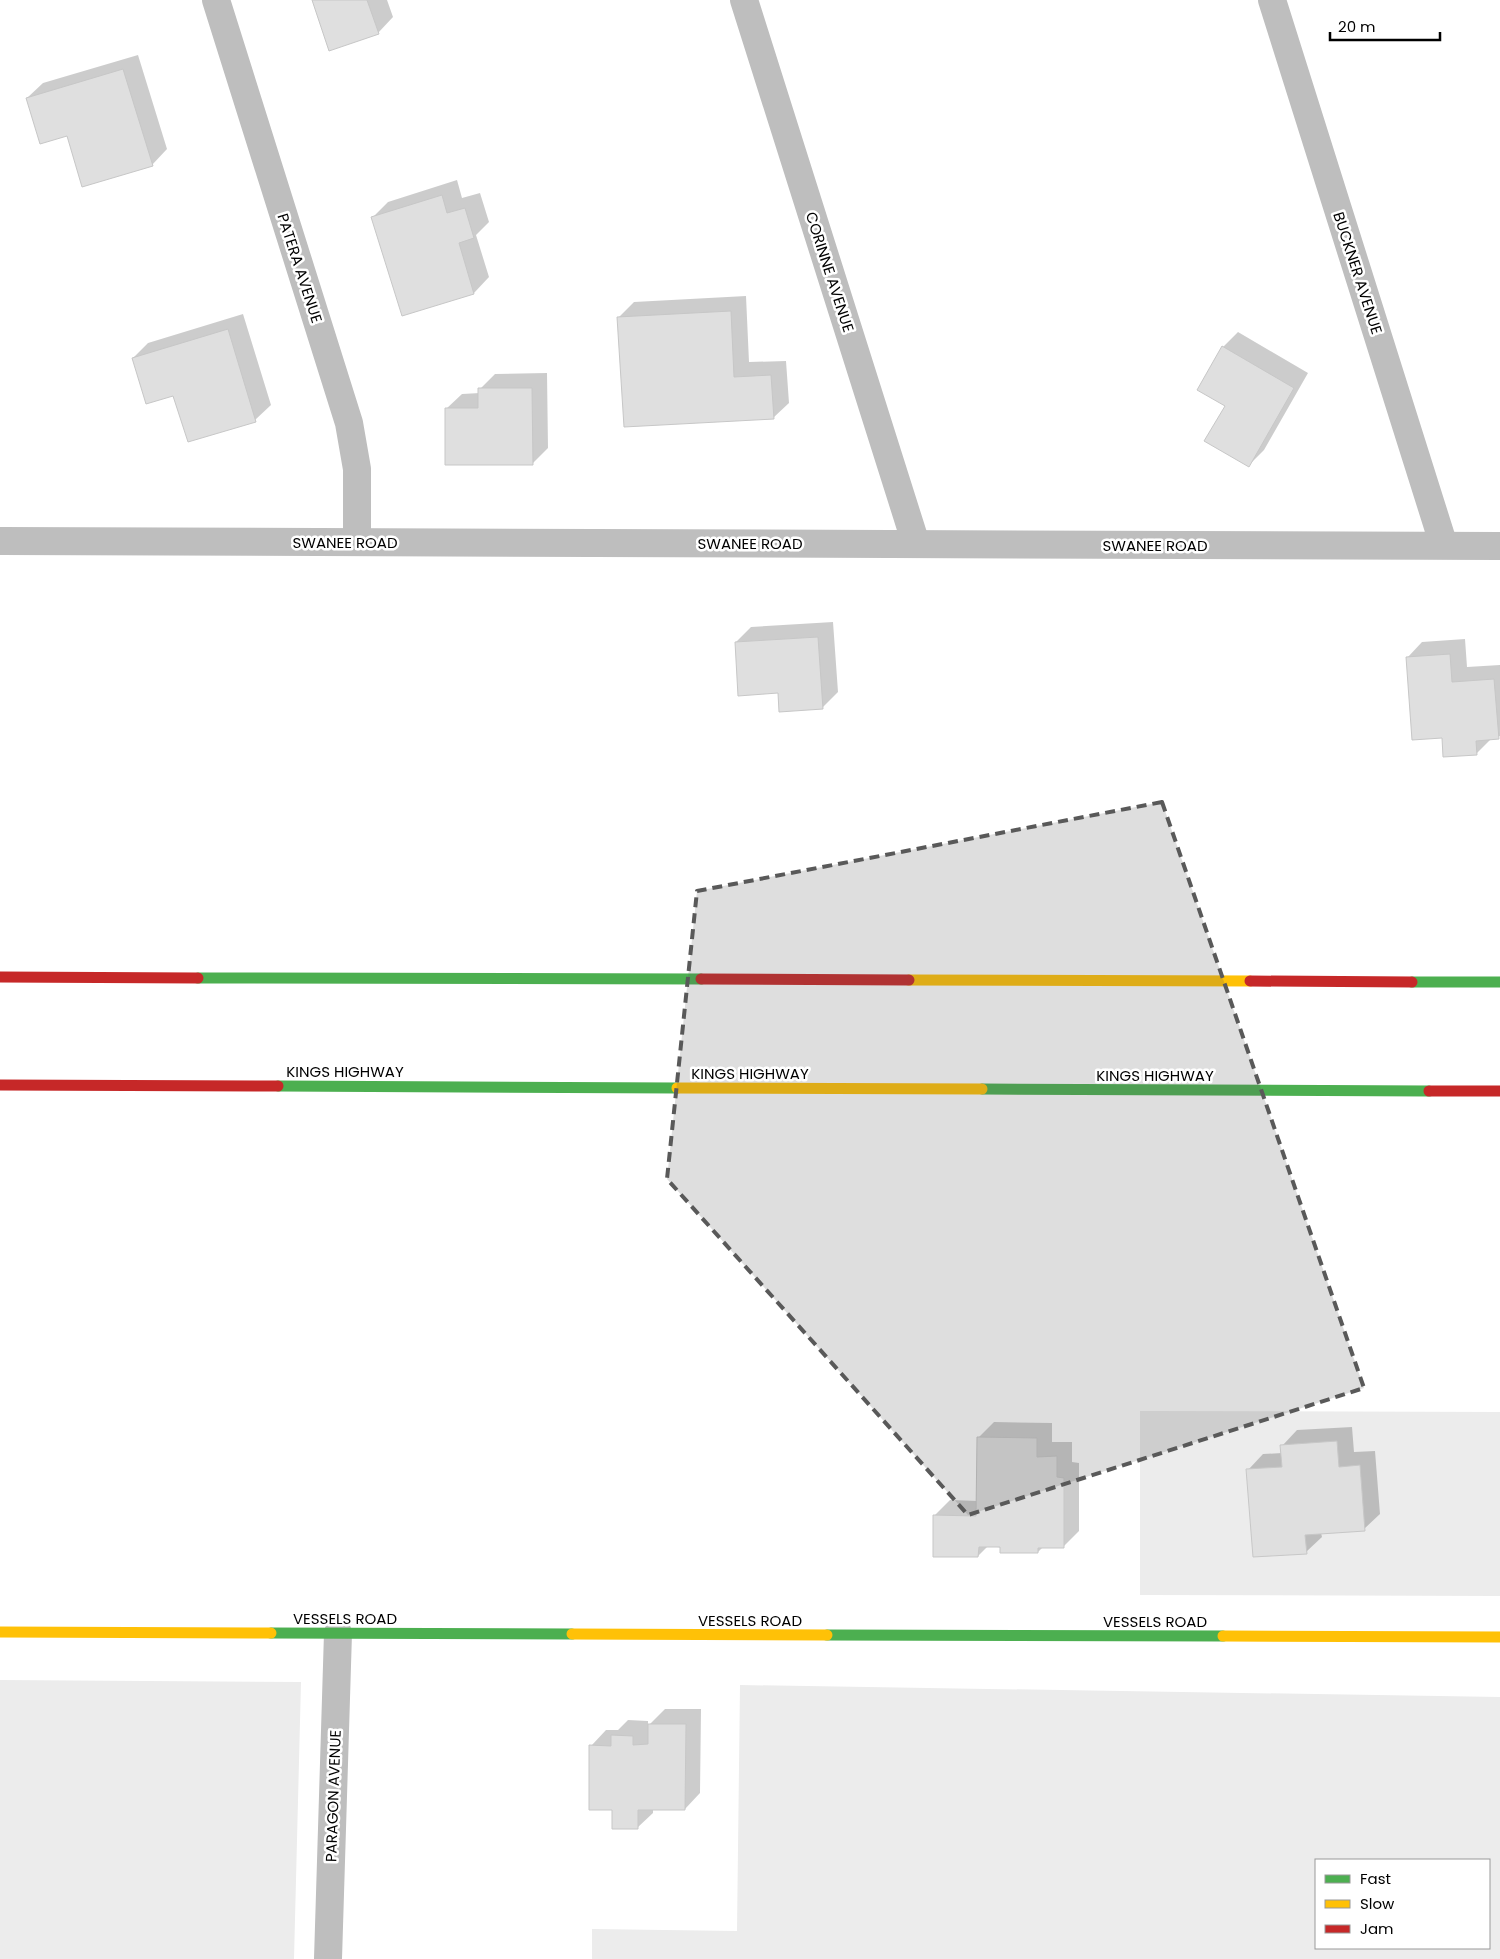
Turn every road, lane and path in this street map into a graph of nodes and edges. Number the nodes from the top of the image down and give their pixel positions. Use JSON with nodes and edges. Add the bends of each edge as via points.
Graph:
{"nodes":[{"id":1,"x":216,"y":0,"type":"edge"},
{"id":2,"x":744,"y":0,"type":"edge"},
{"id":3,"x":1272,"y":0,"type":"edge"},
{"id":4,"x":0,"y":540,"type":"edge"},
{"id":5,"x":357,"y":542,"type":"junction"},
{"id":6,"x":916,"y":544,"type":"junction"},
{"id":7,"x":1444,"y":546,"type":"junction"},
{"id":8,"x":1500,"y":546,"type":"edge"},
{"id":9,"x":0,"y":977,"type":"edge"},
{"id":10,"x":1500,"y":982,"type":"edge"},
{"id":11,"x":0,"y":1085,"type":"edge"},
{"id":12,"x":1500,"y":1091,"type":"edge"},
{"id":13,"x":0,"y":1632,"type":"edge"},
{"id":14,"x":338,"y":1633,"type":"junction"},
{"id":15,"x":1500,"y":1637,"type":"edge"},
{"id":16,"x":328,"y":1959,"type":"edge"}],
"edges":[{"from":1,"to":5,"type":"street","name":"PATERA AVENUE","via":[[349,423],[357,469]]},
{"from":2,"to":6,"type":"street","name":"CORINNE AVENUE"},
{"from":3,"to":7,"type":"street","name":"BUCKNER AVENUE"},
{"from":4,"to":5,"type":"street","name":"SWANEE ROAD"},
{"from":5,"to":6,"type":"street","name":"SWANEE ROAD"},
{"from":6,"to":7,"type":"street","name":"SWANEE ROAD"},
{"from":7,"to":8,"type":"street","name":"SWANEE ROAD"},
{"from":9,"to":10,"type":"main road"},
{"from":11,"to":12,"type":"main road","name":"KINGS HIGHWAY"},
{"from":13,"to":14,"type":"main road","name":"VESSELS ROAD"},
{"from":14,"to":15,"type":"main road","name":"VESSELS ROAD"},
{"from":14,"to":16,"type":"street","name":"PARAGON AVENUE"}]}
